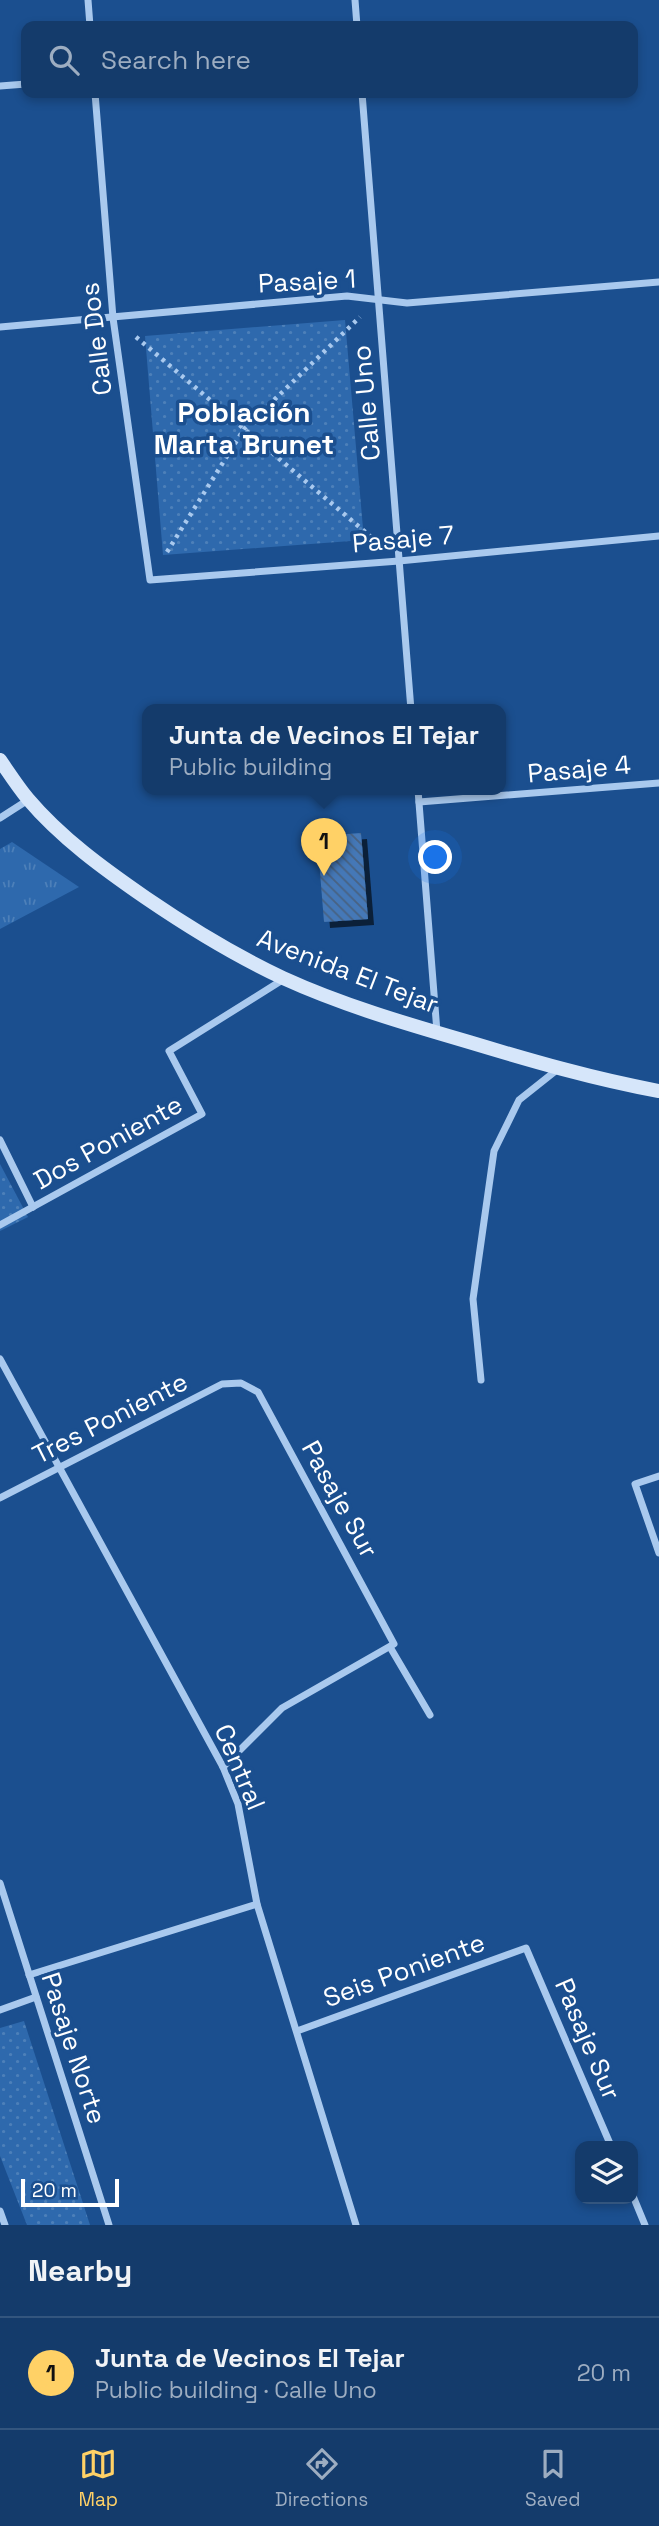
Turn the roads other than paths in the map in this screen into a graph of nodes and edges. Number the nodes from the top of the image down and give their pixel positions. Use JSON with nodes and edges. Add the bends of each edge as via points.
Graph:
{"nodes":[{"id":1,"x":88,"y":0,"type":"edge"},
{"id":2,"x":355,"y":0,"type":"edge"},
{"id":3,"x":90,"y":21,"type":"edge"},
{"id":4,"x":357,"y":21,"type":"edge"},
{"id":5,"x":21,"y":84,"type":"edge"},
{"id":6,"x":0,"y":86,"type":"edge"},
{"id":7,"x":95,"y":98,"type":"edge"},
{"id":8,"x":362,"y":98,"type":"edge"},
{"id":9,"x":659,"y":282,"type":"edge"},
{"id":10,"x":378,"y":300,"type":"junction"},
{"id":11,"x":113,"y":318,"type":"junction"},
{"id":12,"x":0,"y":327,"type":"edge"},
{"id":13,"x":659,"y":536,"type":"edge"},
{"id":14,"x":399,"y":561,"type":"junction"},
{"id":15,"x":150,"y":580,"type":"joint"},
{"id":16,"x":411,"y":704,"type":"edge"},
{"id":17,"x":0,"y":760,"type":"edge"},
{"id":18,"x":659,"y":783,"type":"edge"},
{"id":19,"x":418,"y":795,"type":"edge"},
{"id":20,"x":28,"y":799,"type":"junction"},
{"id":21,"x":419,"y":802,"type":"junction"},
{"id":22,"x":0,"y":818,"type":"edge"},
{"id":23,"x":285,"y":979,"type":"junction"},
{"id":24,"x":437,"y":1033,"type":"junction"},
{"id":25,"x":558,"y":1069,"type":"junction"},
{"id":26,"x":659,"y":1091,"type":"edge"},
{"id":27,"x":0,"y":1140,"type":"edge"},
{"id":28,"x":33,"y":1207,"type":"junction"},
{"id":29,"x":0,"y":1225,"type":"edge"},
{"id":30,"x":0,"y":1359,"type":"edge"},
{"id":31,"x":481,"y":1380,"type":"dead end"},
{"id":32,"x":241,"y":1382,"type":"joint"},
{"id":33,"x":59,"y":1468,"type":"junction"},
{"id":34,"x":659,"y":1476,"type":"edge"},
{"id":35,"x":0,"y":1498,"type":"edge"},
{"id":36,"x":659,"y":1553,"type":"edge"},
{"id":37,"x":392,"y":1645,"type":"junction"},
{"id":38,"x":430,"y":1715,"type":"dead end"},
{"id":39,"x":223,"y":1767,"type":"junction"},
{"id":40,"x":0,"y":1883,"type":"edge"},
{"id":41,"x":257,"y":1904,"type":"junction"},
{"id":42,"x":526,"y":1948,"type":"joint"},
{"id":43,"x":29,"y":1975,"type":"junction"},
{"id":44,"x":36,"y":1997,"type":"junction"},
{"id":45,"x":0,"y":2010,"type":"edge"},
{"id":46,"x":297,"y":2031,"type":"junction"},
{"id":47,"x":609,"y":2141,"type":"edge"},
{"id":48,"x":636,"y":2204,"type":"edge"},
{"id":49,"x":0,"y":2211,"type":"edge"},
{"id":50,"x":5,"y":2225,"type":"edge"},
{"id":51,"x":109,"y":2225,"type":"edge"},
{"id":52,"x":356,"y":2225,"type":"edge"},
{"id":53,"x":645,"y":2225,"type":"edge"}],
"edges":[{"from":1,"to":3,"type":"street"},
{"from":2,"to":4,"type":"street"},
{"from":5,"to":6,"type":"street"},
{"from":7,"to":11,"type":"street","name":"Calle Dos"},
{"from":8,"to":10,"type":"street","name":"Calle Uno"},
{"from":9,"to":10,"type":"street","name":"Pasaje 1","via":[[407,303]]},
{"from":10,"to":11,"type":"street","name":"Pasaje 1","via":[[347,296]]},
{"from":10,"to":14,"type":"street","name":"Calle Uno"},
{"from":11,"to":12,"type":"street","name":"Pasaje 1"},
{"from":11,"to":15,"type":"street","name":"Calle Dos"},
{"from":13,"to":14,"type":"street","name":"Pasaje 7"},
{"from":14,"to":15,"type":"street","name":"Pasaje 7"},
{"from":14,"to":16,"type":"street","name":"Calle Uno"},
{"from":17,"to":20,"type":"street","name":"Avenida El Tejar"},
{"from":18,"to":21,"type":"street","name":"Pasaje 4"},
{"from":19,"to":21,"type":"street"},
{"from":20,"to":22,"type":"street"},
{"from":20,"to":23,"type":"street","name":"Avenida El Tejar","via":[[114,877],[207,939]]},
{"from":21,"to":24,"type":"street"},
{"from":23,"to":24,"type":"street","name":"Avenida El Tejar"},
{"from":23,"to":28,"type":"street","name":"Dos Poniente","via":[[169,1051],[202,1114]]},
{"from":24,"to":25,"type":"street","name":"Avenida El Tejar"},
{"from":25,"to":26,"type":"street","name":"Avenida El Tejar"},
{"from":25,"to":31,"type":"street","via":[[519,1100],[494,1151],[473,1299]]},
{"from":27,"to":28,"type":"street"},
{"from":28,"to":29,"type":"street","name":"Dos Poniente"},
{"from":30,"to":33,"type":"street","name":"Central"},
{"from":32,"to":33,"type":"street","name":"Tres Poniente","via":[[222,1384]]},
{"from":32,"to":37,"type":"street","name":"Pasaje Sur","via":[[258,1392]]},
{"from":33,"to":35,"type":"street","name":"Tres Poniente"},
{"from":33,"to":39,"type":"street","name":"Central"},
{"from":34,"to":36,"type":"street","via":[[635,1485]]},
{"from":37,"to":38,"type":"street","name":"Pasaje Sur"},
{"from":37,"to":39,"type":"street","via":[[282,1707]]},
{"from":39,"to":41,"type":"street","name":"Central","via":[[238,1804]]},
{"from":40,"to":43,"type":"street","name":"Pasaje Norte"},
{"from":41,"to":43,"type":"street"},
{"from":41,"to":46,"type":"street","name":"Central"},
{"from":42,"to":46,"type":"street","name":"Seis Poniente"},
{"from":42,"to":47,"type":"street","name":"Pasaje Sur"},
{"from":43,"to":44,"type":"street","name":"Pasaje Norte"},
{"from":44,"to":45,"type":"street"},
{"from":44,"to":51,"type":"street","name":"Pasaje Norte"},
{"from":46,"to":52,"type":"street","name":"Central"},
{"from":48,"to":53,"type":"street"},
{"from":49,"to":50,"type":"street"}]}
